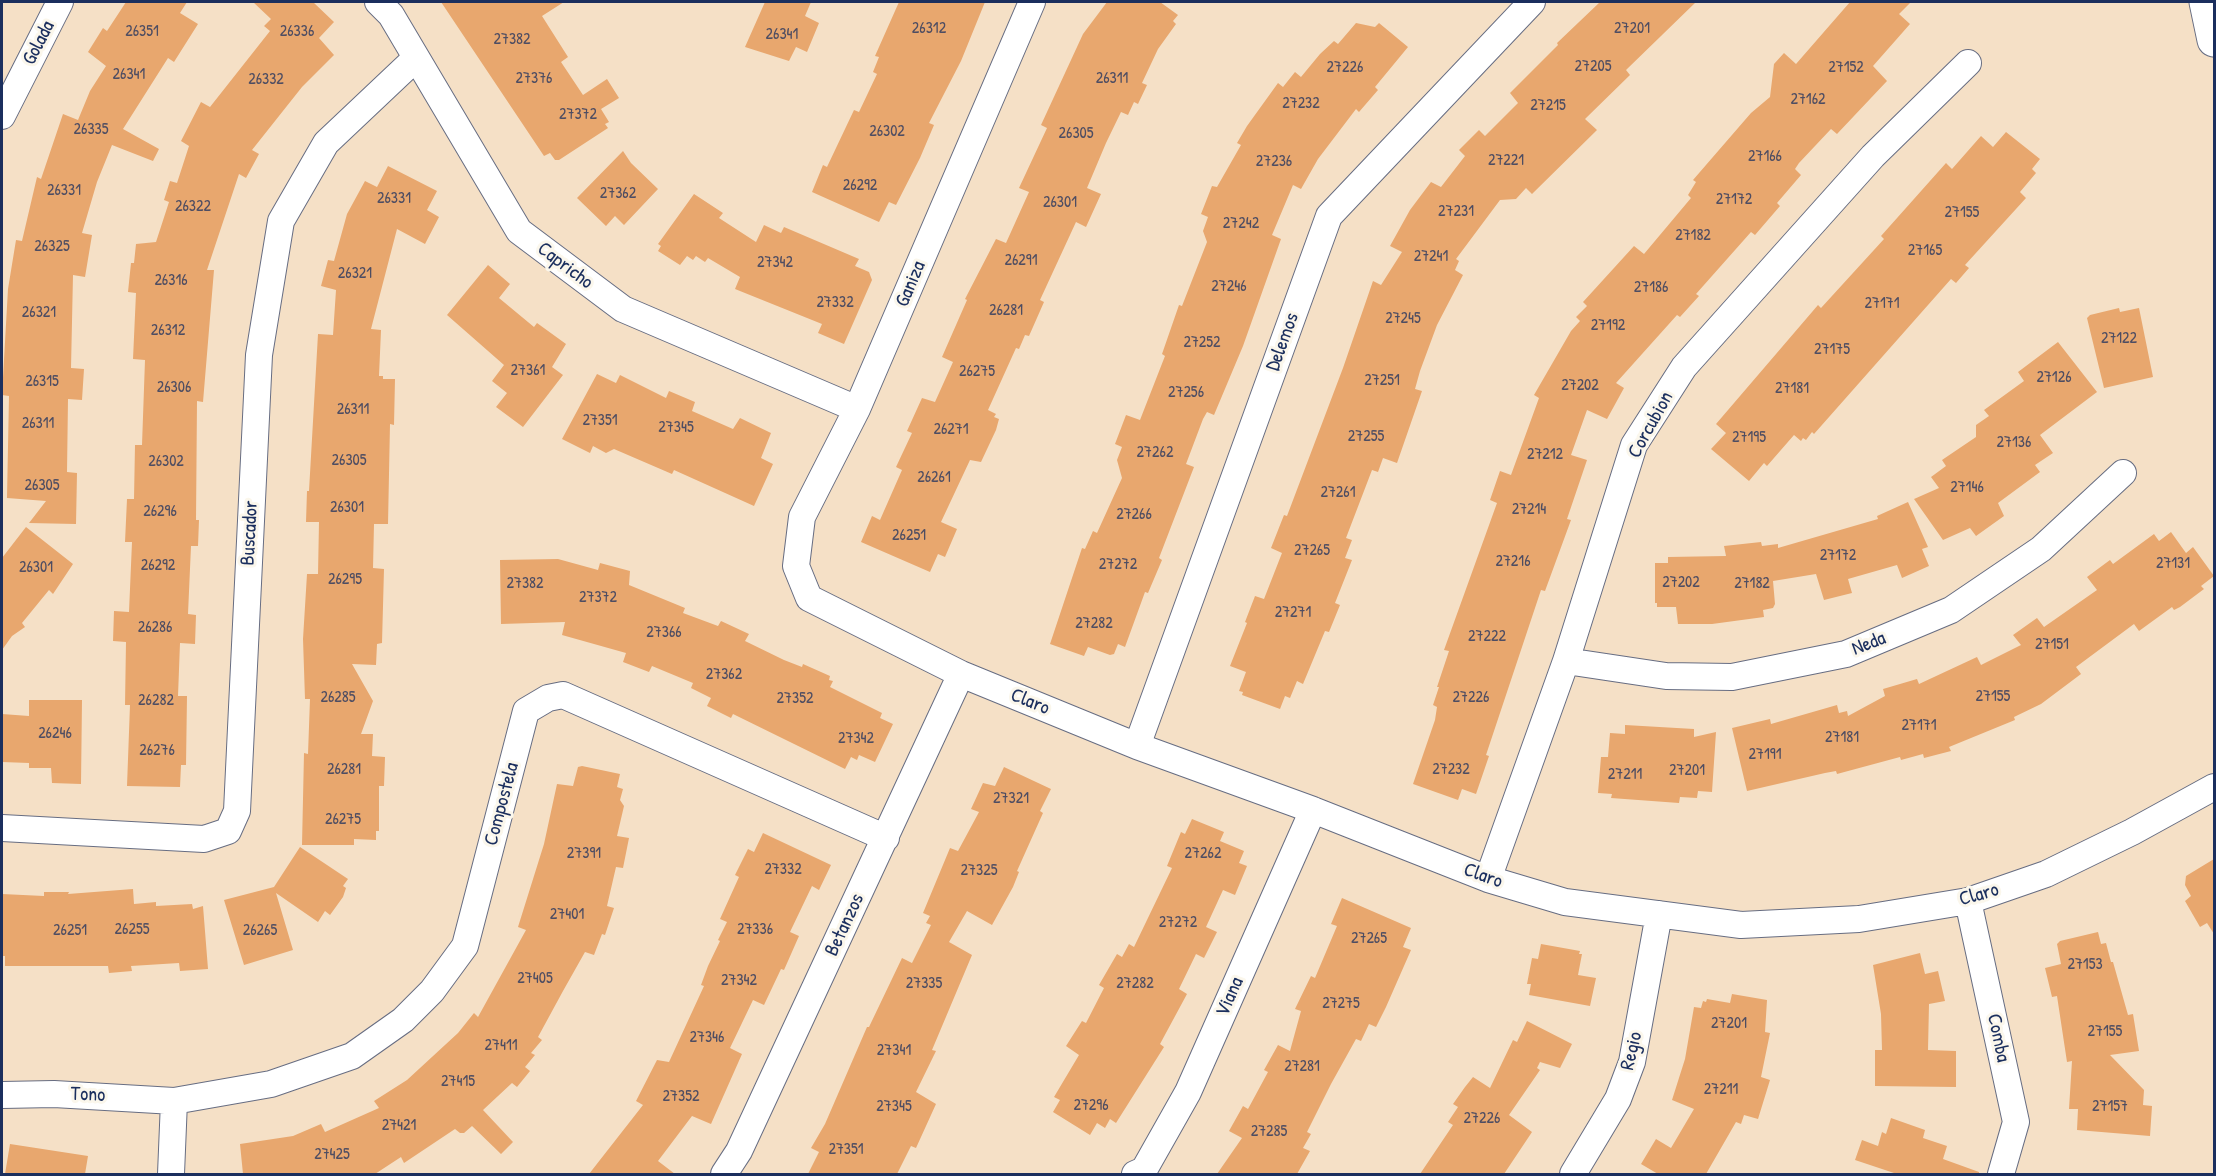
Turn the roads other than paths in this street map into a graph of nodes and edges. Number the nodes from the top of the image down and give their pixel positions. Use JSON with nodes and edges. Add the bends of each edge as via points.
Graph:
{"nodes":[{"id":1,"x":60,"y":2,"type":"edge"},
{"id":2,"x":378,"y":2,"type":"edge"},
{"id":3,"x":1032,"y":2,"type":"edge"},
{"id":4,"x":1532,"y":2,"type":"edge"},
{"id":5,"x":2206,"y":2,"type":"edge"},
{"id":6,"x":2214,"y":40,"type":"edge"},
{"id":7,"x":416,"y":58,"type":"junction"},
{"id":8,"x":1968,"y":63,"type":"dead end"},
{"id":9,"x":2,"y":116,"type":"edge"},
{"id":10,"x":857,"y":409,"type":"junction"},
{"id":11,"x":2123,"y":473,"type":"dead end"},
{"id":12,"x":796,"y":566,"type":"joint"},
{"id":13,"x":1566,"y":661,"type":"junction"},
{"id":14,"x":961,"y":674,"type":"junction"},
{"id":15,"x":1137,"y":746,"type":"junction"},
{"id":16,"x":2214,"y":787,"type":"edge"},
{"id":17,"x":1313,"y":810,"type":"junction"},
{"id":18,"x":2,"y":828,"type":"edge"},
{"id":19,"x":886,"y":838,"type":"junction"},
{"id":20,"x":1488,"y":879,"type":"junction"},
{"id":21,"x":1968,"y":901,"type":"junction"},
{"id":22,"x":1659,"y":914,"type":"junction"},
{"id":23,"x":2,"y":1095,"type":"edge"},
{"id":24,"x":174,"y":1101,"type":"junction"},
{"id":25,"x":171,"y":1174,"type":"edge"},
{"id":26,"x":724,"y":1174,"type":"edge"},
{"id":27,"x":1135,"y":1174,"type":"edge"},
{"id":28,"x":1573,"y":1174,"type":"edge"},
{"id":29,"x":2001,"y":1174,"type":"edge"}],
"edges":[{"from":1,"to":9,"type":"street","name":"Golada"},
{"from":2,"to":7,"type":"street","name":"Capricho","via":[[392,15]]},
{"from":3,"to":10,"type":"street","name":"Ganiza"},
{"from":4,"to":15,"type":"street","name":"Delemos","via":[[1329,216]]},
{"from":5,"to":6,"type":"main road"},
{"from":7,"to":10,"type":"street","name":"Capricho","via":[[519,231],[623,309]]},
{"from":7,"to":18,"type":"street","name":"Buscador","via":[[326,143],[281,221],[259,355],[237,811],[228,831],[204,839]]},
{"from":8,"to":13,"type":"street","name":"Corcubion","via":[[1873,156],[1684,367],[1634,445]]},
{"from":10,"to":12,"type":"street","name":"Ganiza","via":[[802,517]]},
{"from":11,"to":13,"type":"street","name":"Neda","via":[[2041,549],[1951,610],[1846,654],[1732,678],[1666,676]]},
{"from":12,"to":14,"type":"street","name":"Claro","via":[[809,598]]},
{"from":13,"to":20,"type":"street","name":"Corcubion"},
{"from":14,"to":15,"type":"street","name":"Claro"},
{"from":14,"to":19,"type":"street","name":"Betanzos"},
{"from":15,"to":17,"type":"street","name":"Claro"},
{"from":16,"to":21,"type":"street","name":"Claro","via":[[2046,874]]},
{"from":17,"to":20,"type":"street","name":"Claro"},
{"from":17,"to":27,"type":"street","name":"Viana","via":[[1188,1092],[1144,1170]]},
{"from":19,"to":24,"type":"street","name":"Compostela","via":[[563,695],[548,698],[526,711],[465,946],[432,991],[403,1020],[352,1056],[271,1084]]},
{"from":19,"to":26,"type":"street","name":"Betanzos","via":[[739,1150]]},
{"from":20,"to":22,"type":"street","name":"Claro","via":[[1565,902]]},
{"from":21,"to":22,"type":"street","name":"Claro","via":[[1859,919],[1741,925]]},
{"from":21,"to":29,"type":"street","name":"Comba","via":[[2016,1122]]},
{"from":22,"to":28,"type":"street","name":"Regio","via":[[1632,1062],[1618,1099]]},
{"from":23,"to":24,"type":"street","name":"Tono"},
{"from":24,"to":25,"type":"street"}]}
